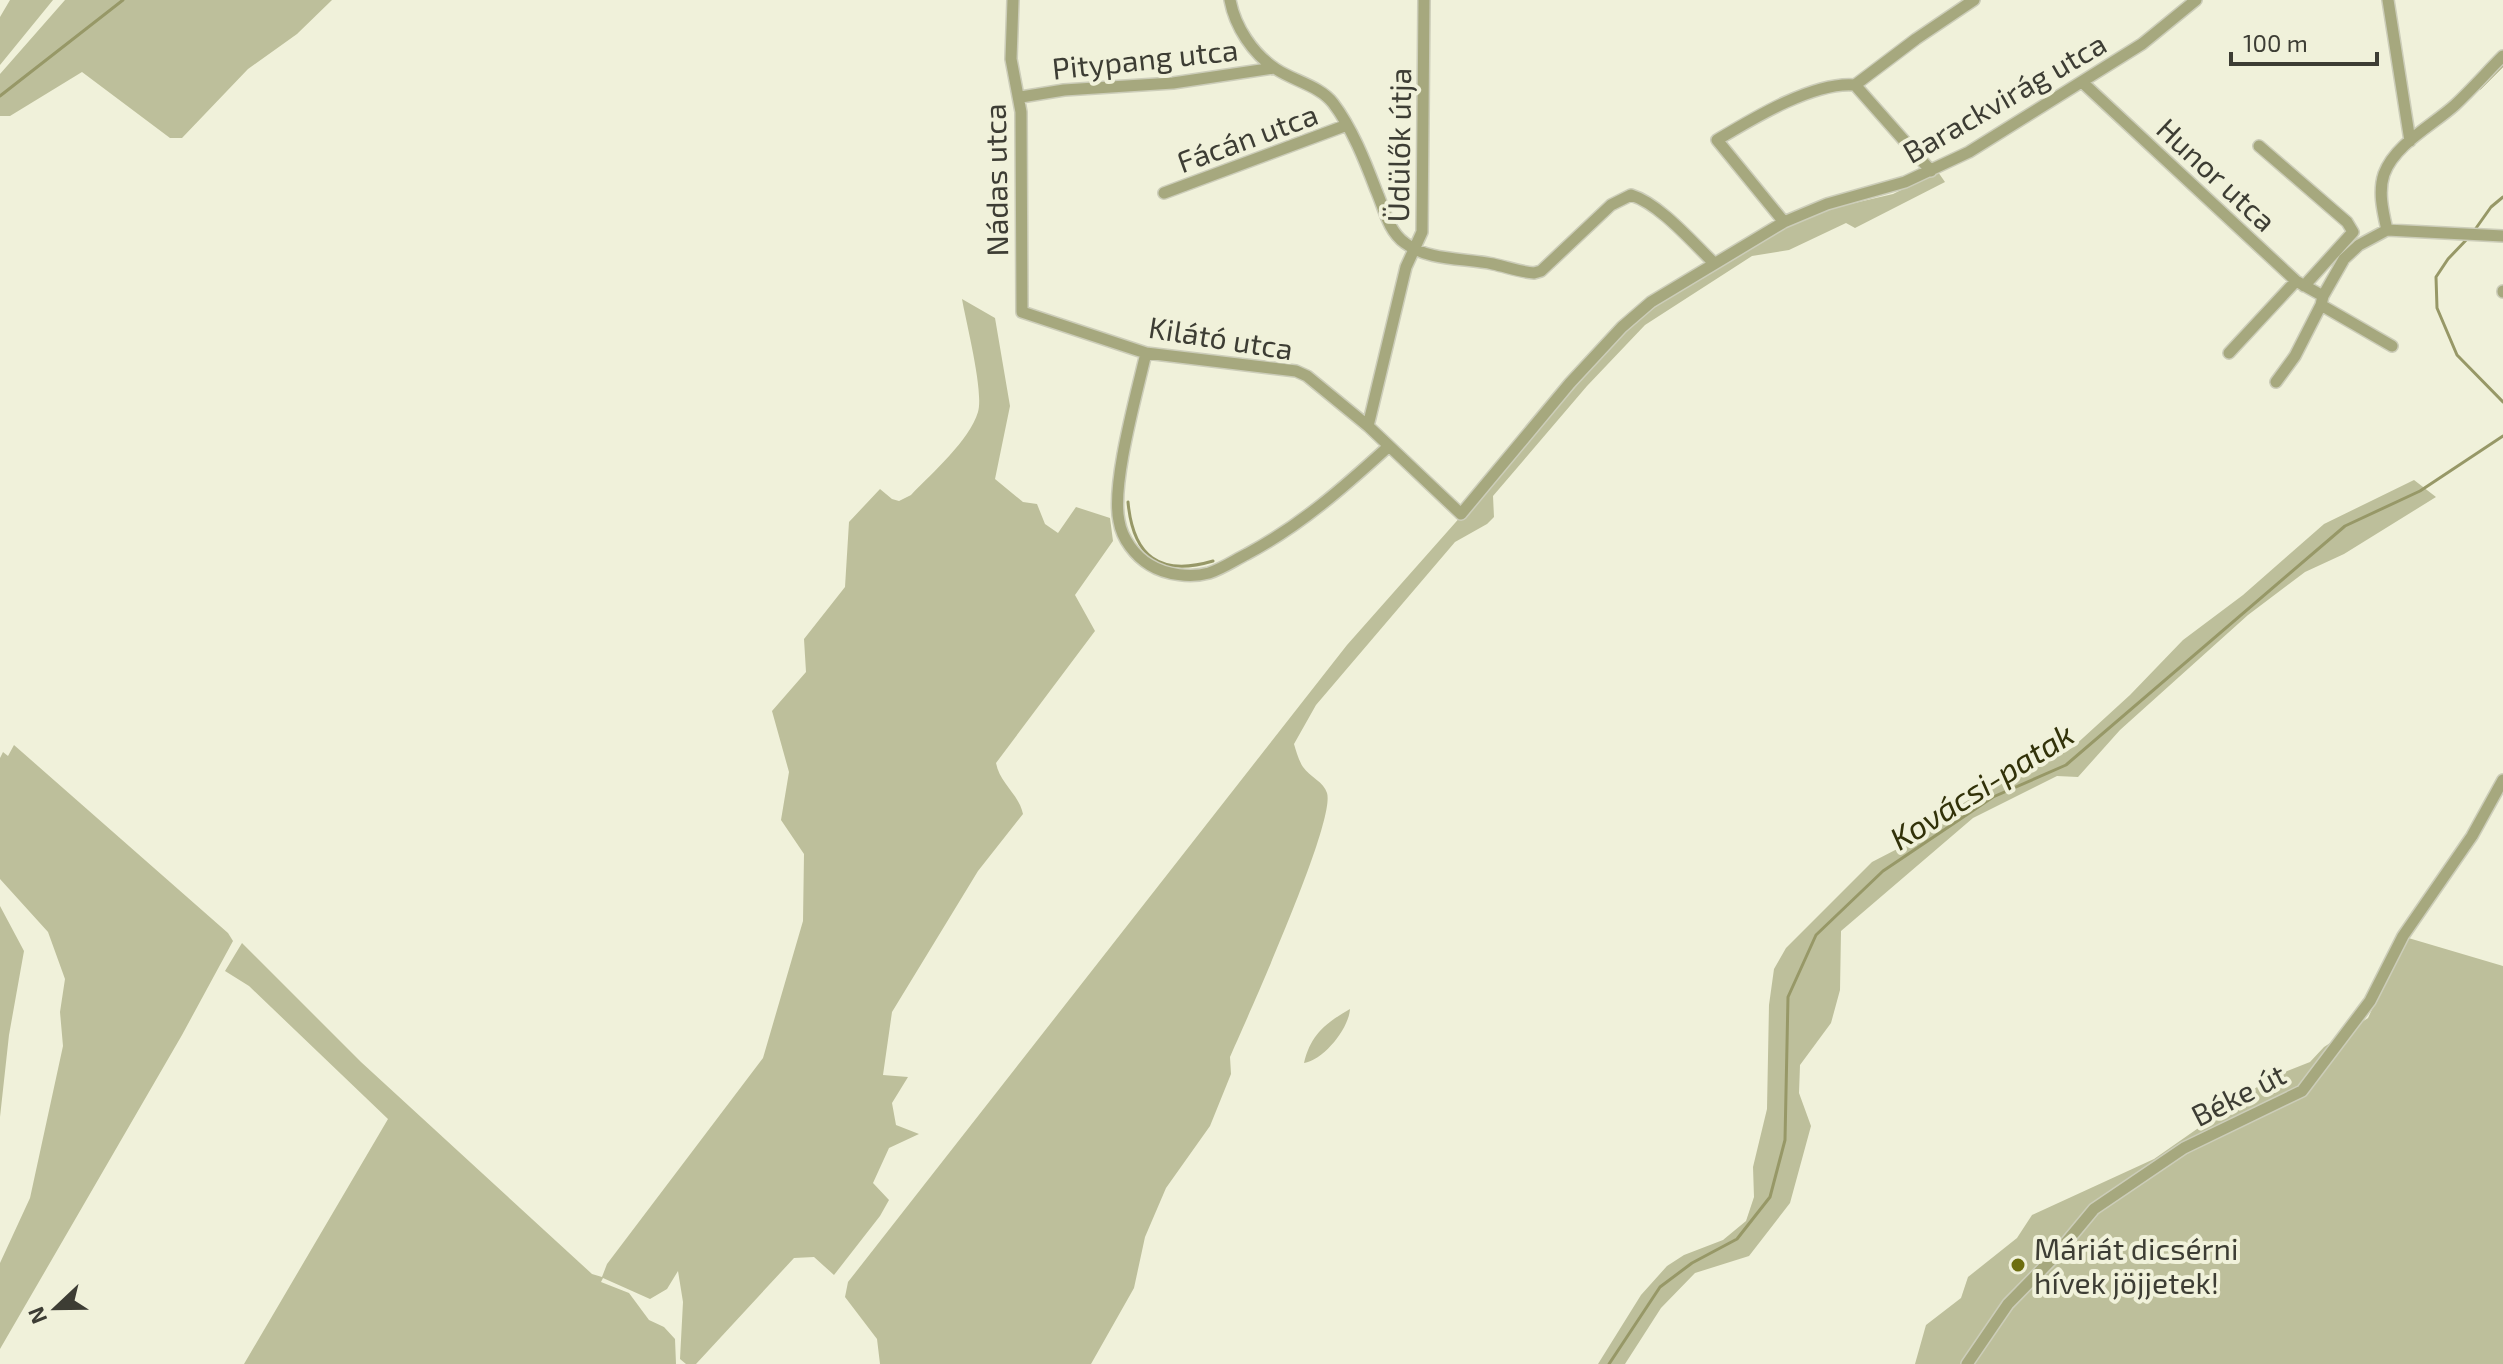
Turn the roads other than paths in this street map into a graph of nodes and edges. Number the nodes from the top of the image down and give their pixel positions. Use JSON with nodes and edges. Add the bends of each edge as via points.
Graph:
{"nodes":[{"id":1,"x":1013,"y":0,"type":"edge"},
{"id":2,"x":1230,"y":0,"type":"edge"},
{"id":3,"x":1424,"y":0,"type":"edge"},
{"id":4,"x":1974,"y":0,"type":"edge"},
{"id":5,"x":2196,"y":0,"type":"edge"},
{"id":6,"x":2388,"y":0,"type":"edge"},
{"id":7,"x":2503,"y":56,"type":"edge"},
{"id":8,"x":1274,"y":68,"type":"junction"},
{"id":9,"x":2082,"y":82,"type":"junction"},
{"id":10,"x":1855,"y":85,"type":"junction"},
{"id":11,"x":1021,"y":97,"type":"junction"},
{"id":12,"x":1347,"y":125,"type":"junction"},
{"id":13,"x":2410,"y":141,"type":"junction"},
{"id":14,"x":2259,"y":146,"type":"dead end"},
{"id":15,"x":1931,"y":171,"type":"junction"},
{"id":16,"x":1164,"y":193,"type":"dead end"},
{"id":17,"x":1784,"y":222,"type":"junction"},
{"id":18,"x":2387,"y":230,"type":"junction"},
{"id":19,"x":2503,"y":236,"type":"edge"},
{"id":20,"x":1413,"y":248,"type":"junction"},
{"id":21,"x":1714,"y":263,"type":"junction"},
{"id":22,"x":2300,"y":283,"type":"junction"},
{"id":23,"x":2322,"y":300,"type":"junction"},
{"id":24,"x":1022,"y":312,"type":"joint"},
{"id":25,"x":2392,"y":346,"type":"dead end"},
{"id":26,"x":1146,"y":353,"type":"junction"},
{"id":27,"x":2229,"y":353,"type":"dead end"},
{"id":28,"x":2276,"y":382,"type":"dead end"},
{"id":29,"x":1368,"y":426,"type":"junction"},
{"id":30,"x":1388,"y":447,"type":"junction"},
{"id":31,"x":1461,"y":514,"type":"joint"},
{"id":32,"x":2503,"y":780,"type":"edge"},
{"id":33,"x":1967,"y":1364,"type":"edge"}],
"edges":[{"from":1,"to":11,"type":"street","name":"Nádas utca","via":[[1011,59]]},
{"from":2,"to":8,"type":"street","via":[[1244,37]]},
{"from":3,"to":20,"type":"street","name":"Üdülők útja","via":[[1422,232]]},
{"from":4,"to":10,"type":"street"},
{"from":5,"to":9,"type":"street","name":"Barackvirág utca","via":[[2142,44]]},
{"from":6,"to":13,"type":"street"},
{"from":7,"to":13,"type":"street"},
{"from":8,"to":11,"type":"street","name":"Pitypang utca"},
{"from":8,"to":12,"type":"street","via":[[1325,95]]},
{"from":9,"to":15,"type":"street","name":"Barackvirág utca"},
{"from":9,"to":22,"type":"street","name":"Hunor utca"},
{"from":10,"to":15,"type":"street"},
{"from":10,"to":17,"type":"street","via":[[1819,90],[1717,140]]},
{"from":11,"to":24,"type":"street","name":"Nádas utca"},
{"from":12,"to":16,"type":"street","name":"Fácán utca"},
{"from":12,"to":20,"type":"street","via":[[1389,223]]},
{"from":13,"to":18,"type":"street","via":[[2384,174]]},
{"from":14,"to":22,"type":"street","via":[[2353,232]]},
{"from":15,"to":17,"type":"street","name":"Barackvirág utca"},
{"from":17,"to":21,"type":"street","name":"Barackvirág utca"},
{"from":18,"to":19,"type":"street"},
{"from":18,"to":23,"type":"street","via":[[2344,259]]},
{"from":20,"to":21,"type":"street","via":[[1534,273],[1611,205],[1631,195],[1669,220]]},
{"from":20,"to":29,"type":"street","name":"Üdülők útja"},
{"from":21,"to":31,"type":"street","name":"Barackvirág utca","via":[[1622,327]]},
{"from":22,"to":23,"type":"street","name":"Hunor utca"},
{"from":22,"to":27,"type":"street"},
{"from":23,"to":25,"type":"street","name":"Hunor utca"},
{"from":23,"to":28,"type":"street"},
{"from":24,"to":26,"type":"street","name":"Kilátó utca"},
{"from":26,"to":29,"type":"street","name":"Kilátó utca","via":[[1296,371]]},
{"from":26,"to":30,"type":"street","via":[[1118,504],[1127,542],[1158,570],[1208,573],[1227,565],[1296,525]]},
{"from":29,"to":30,"type":"street","name":"Kilátó utca"},
{"from":30,"to":31,"type":"street","name":"Kilátó utca"},
{"from":32,"to":33,"type":"street","name":"Béke út","via":[[2472,836],[2403,936],[2370,1001],[2302,1091],[2184,1148],[2094,1209],[2008,1304]]}]}
